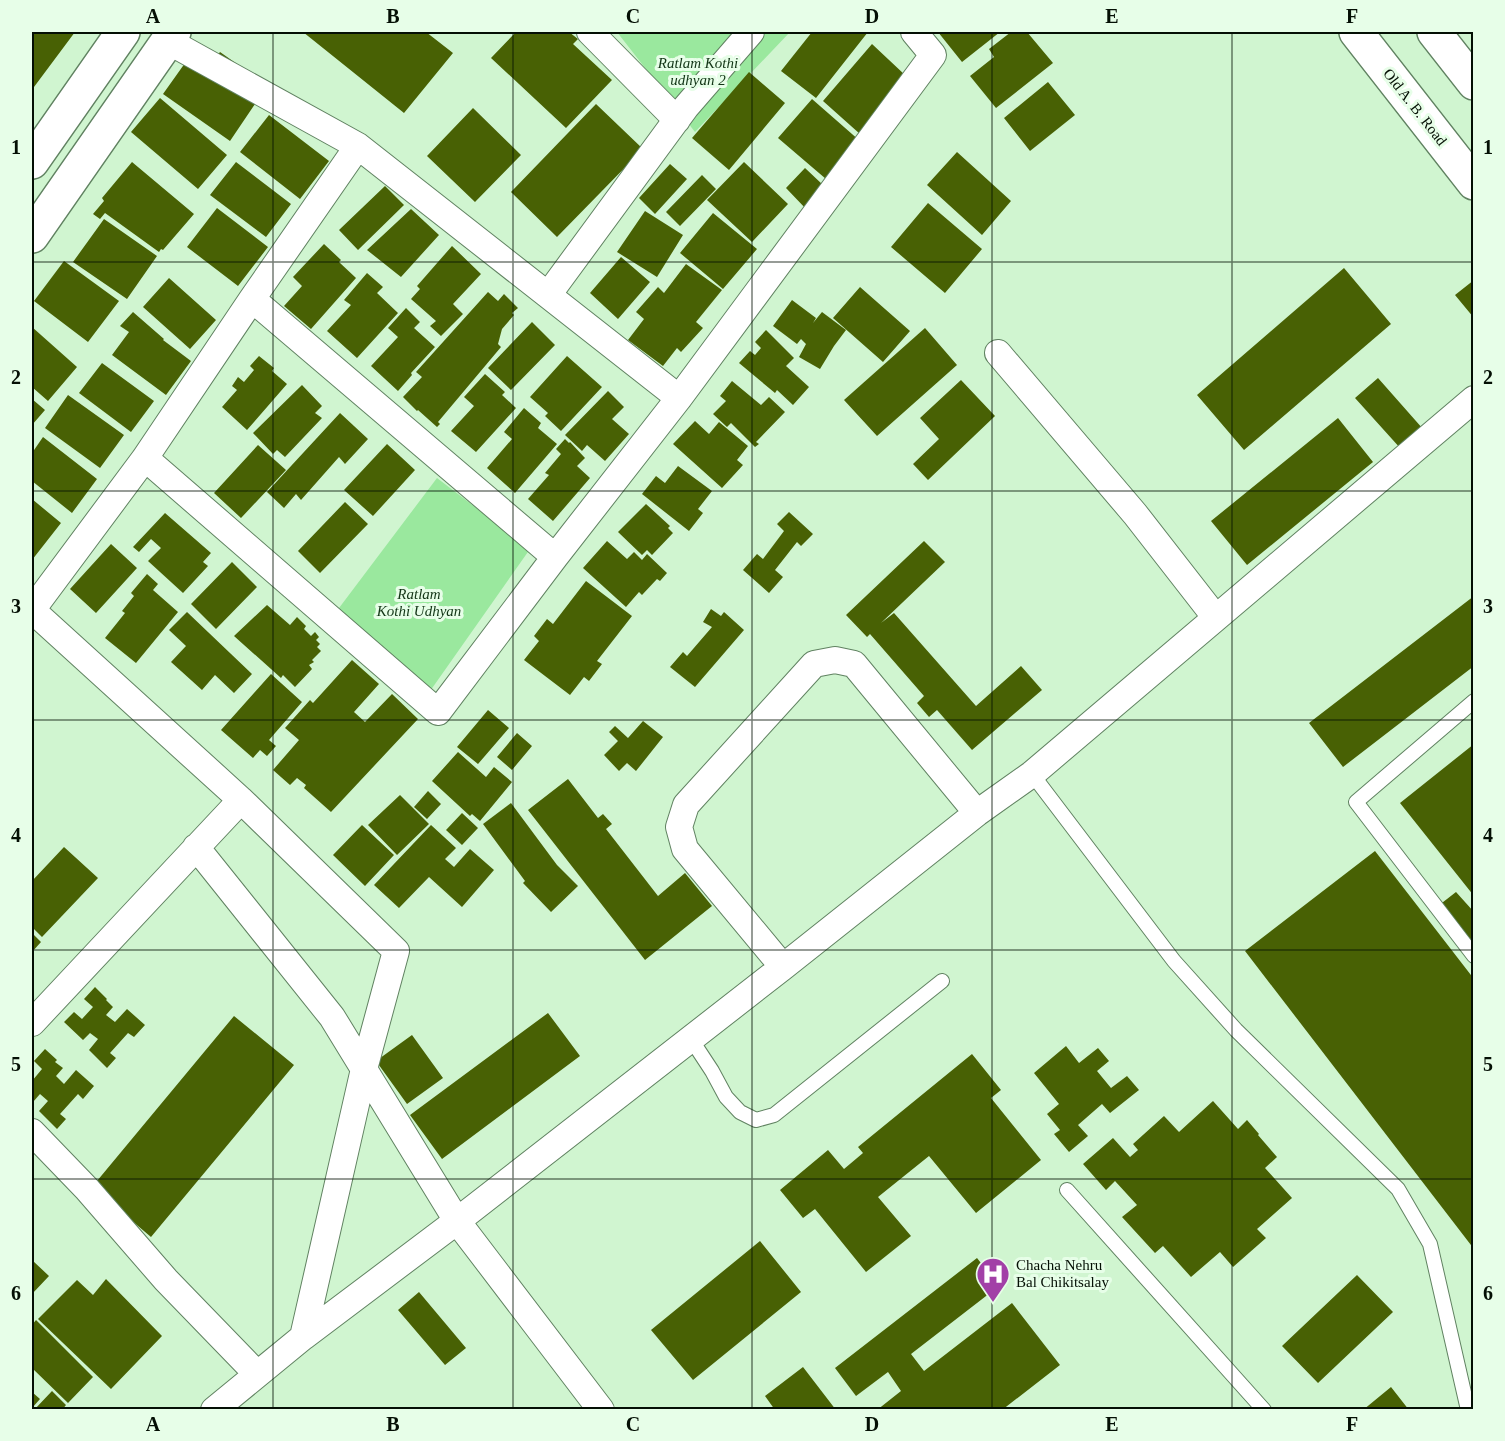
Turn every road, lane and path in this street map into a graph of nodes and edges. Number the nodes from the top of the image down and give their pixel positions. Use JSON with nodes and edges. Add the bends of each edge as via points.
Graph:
{"nodes":[{"id":1,"x":123,"y":32,"type":"edge"},
{"id":2,"x":590,"y":32,"type":"edge"},
{"id":3,"x":751,"y":32,"type":"edge"},
{"id":4,"x":914,"y":32,"type":"edge"},
{"id":5,"x":1356,"y":32,"type":"edge"},
{"id":6,"x":1434,"y":32,"type":"edge"},
{"id":7,"x":171,"y":36,"type":"edge"},
{"id":8,"x":1473,"y":83,"type":"edge"},
{"id":9,"x":676,"y":120,"type":"junction"},
{"id":10,"x":358,"y":146,"type":"junction"},
{"id":11,"x":32,"y":162,"type":"edge"},
{"id":12,"x":1473,"y":183,"type":"edge"},
{"id":13,"x":32,"y":236,"type":"edge"},
{"id":14,"x":548,"y":295,"type":"junction"},
{"id":15,"x":252,"y":299,"type":"junction"},
{"id":16,"x":998,"y":353,"type":"dead end"},
{"id":17,"x":679,"y":398,"type":"junction"},
{"id":18,"x":1473,"y":399,"type":"edge"},
{"id":19,"x":145,"y":458,"type":"junction"},
{"id":20,"x":555,"y":557,"type":"junction"},
{"id":21,"x":32,"y":610,"type":"edge"},
{"id":22,"x":1216,"y":618,"type":"junction"},
{"id":23,"x":1473,"y":701,"type":"edge"},
{"id":24,"x":1032,"y":774,"type":"junction"},
{"id":25,"x":240,"y":800,"type":"junction"},
{"id":26,"x":977,"y":813,"type":"junction"},
{"id":27,"x":196,"y":847,"type":"junction"},
{"id":28,"x":1473,"y":956,"type":"edge"},
{"id":29,"x":783,"y":967,"type":"junction"},
{"id":30,"x":942,"y":981,"type":"dead end"},
{"id":31,"x":32,"y":1023,"type":"edge"},
{"id":32,"x":691,"y":1039,"type":"junction"},
{"id":33,"x":364,"y":1069,"type":"junction"},
{"id":34,"x":32,"y":1132,"type":"edge"},
{"id":35,"x":1067,"y":1190,"type":"dead end"},
{"id":36,"x":457,"y":1221,"type":"junction"},
{"id":37,"x":303,"y":1337,"type":"junction"},
{"id":38,"x":257,"y":1374,"type":"junction"},
{"id":39,"x":214,"y":1410,"type":"edge"},
{"id":40,"x":601,"y":1410,"type":"edge"},
{"id":41,"x":1264,"y":1410,"type":"edge"},
{"id":42,"x":1468,"y":1410,"type":"edge"}],
"edges":[{"from":1,"to":11,"type":"main road"},
{"from":2,"to":9,"type":"street"},
{"from":3,"to":9,"type":"street"},
{"from":4,"to":17,"type":"street","via":[[933,55]]},
{"from":5,"to":12,"type":"main road","name":"Old A. B. Road"},
{"from":6,"to":8,"type":"main road"},
{"from":7,"to":10,"type":"street"},
{"from":7,"to":13,"type":"main road"},
{"from":9,"to":14,"type":"street"},
{"from":10,"to":14,"type":"street"},
{"from":10,"to":15,"type":"street"},
{"from":14,"to":17,"type":"street"},
{"from":15,"to":19,"type":"street"},
{"from":15,"to":20,"type":"street"},
{"from":16,"to":22,"type":"street","via":[[1135,514]]},
{"from":17,"to":20,"type":"street"},
{"from":18,"to":22,"type":"street"},
{"from":19,"to":20,"type":"street","via":[[438,712]]},
{"from":19,"to":21,"type":"street"},
{"from":21,"to":25,"type":"street"},
{"from":22,"to":24,"type":"street"},
{"from":23,"to":28,"type":"lane","via":[[1356,802]]},
{"from":24,"to":26,"type":"street"},
{"from":24,"to":42,"type":"lane","via":[[1174,961],[1236,1030],[1398,1189],[1430,1244]]},
{"from":25,"to":27,"type":"street"},
{"from":25,"to":33,"type":"street","via":[[396,951]]},
{"from":26,"to":29,"type":"street"},
{"from":26,"to":29,"type":"street","via":[[854,664],[836,660],[814,664],[686,804],[679,827],[685,849]]},
{"from":27,"to":31,"type":"street"},
{"from":27,"to":33,"type":"street","via":[[332,1017]]},
{"from":29,"to":32,"type":"street"},
{"from":30,"to":32,"type":"lane","via":[[774,1115],[756,1120],[740,1113],[726,1097]]},
{"from":32,"to":36,"type":"street"},
{"from":33,"to":36,"type":"street"},
{"from":33,"to":37,"type":"street"},
{"from":34,"to":38,"type":"street"},
{"from":35,"to":41,"type":"lane"},
{"from":36,"to":37,"type":"street"},
{"from":36,"to":40,"type":"street"},
{"from":37,"to":38,"type":"street"},
{"from":38,"to":39,"type":"street"}]}
